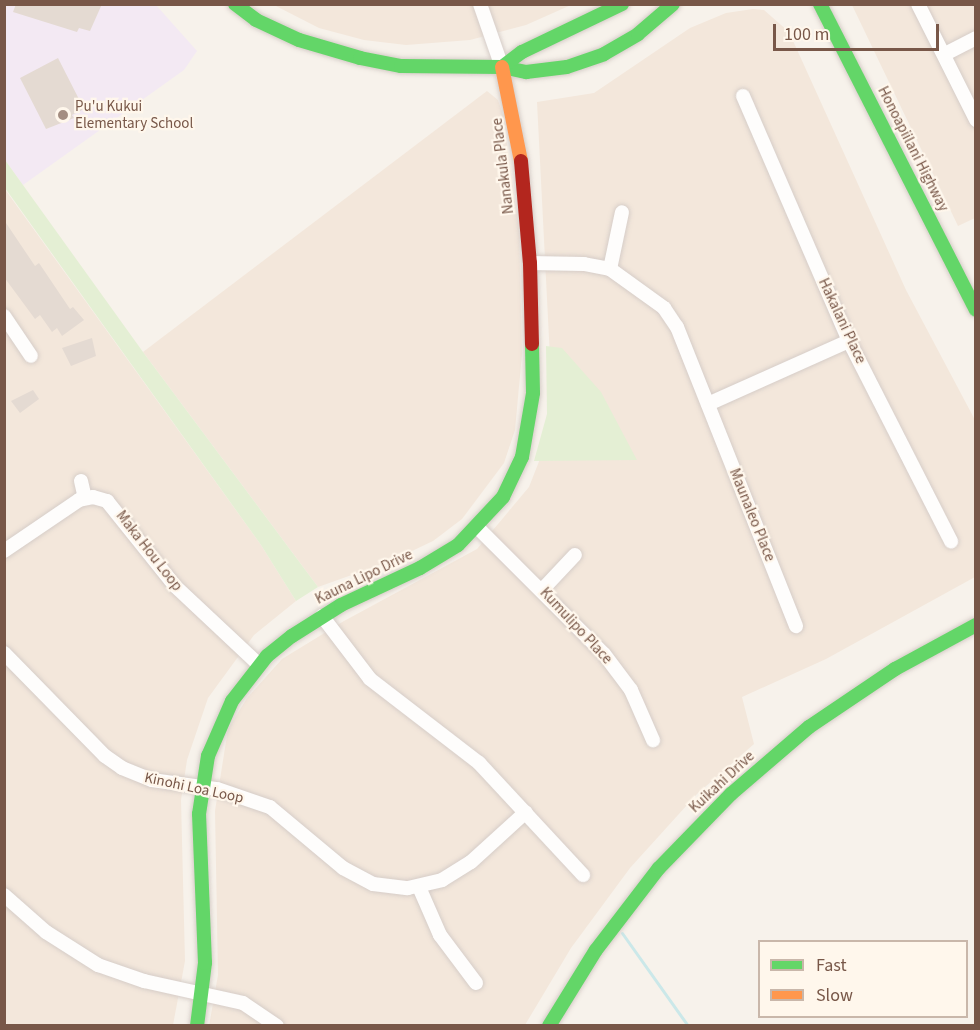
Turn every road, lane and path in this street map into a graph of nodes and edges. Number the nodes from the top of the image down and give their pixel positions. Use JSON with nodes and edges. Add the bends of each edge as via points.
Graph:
{"nodes":[{"id":1,"x":235,"y":4,"type":"edge"},
{"id":2,"x":254,"y":4,"type":"edge"},
{"id":3,"x":480,"y":4,"type":"edge"},
{"id":4,"x":622,"y":4,"type":"edge"},
{"id":5,"x":673,"y":4,"type":"edge"},
{"id":6,"x":820,"y":4,"type":"edge"},
{"id":7,"x":918,"y":4,"type":"edge"},
{"id":8,"x":278,"y":28,"type":"junction"},
{"id":9,"x":975,"y":38,"type":"edge"},
{"id":10,"x":945,"y":54,"type":"junction"},
{"id":11,"x":502,"y":67,"type":"junction"},
{"id":12,"x":743,"y":96,"type":"dead end"},
{"id":13,"x":975,"y":120,"type":"edge"},
{"id":14,"x":622,"y":212,"type":"dead end"},
{"id":15,"x":530,"y":264,"type":"junction"},
{"id":16,"x":610,"y":269,"type":"junction"},
{"id":17,"x":975,"y":310,"type":"edge"},
{"id":18,"x":4,"y":316,"type":"edge"},
{"id":19,"x":849,"y":341,"type":"junction"},
{"id":20,"x":31,"y":356,"type":"dead end"},
{"id":21,"x":708,"y":404,"type":"junction"},
{"id":22,"x":81,"y":481,"type":"dead end"},
{"id":23,"x":86,"y":498,"type":"junction"},
{"id":24,"x":478,"y":528,"type":"junction"},
{"id":25,"x":951,"y":541,"type":"dead end"},
{"id":26,"x":4,"y":550,"type":"edge"},
{"id":27,"x":575,"y":555,"type":"dead end"},
{"id":28,"x":542,"y":590,"type":"junction"},
{"id":29,"x":321,"y":616,"type":"junction"},
{"id":30,"x":975,"y":625,"type":"edge"},
{"id":31,"x":796,"y":626,"type":"dead end"},
{"id":32,"x":4,"y":653,"type":"edge"},
{"id":33,"x":259,"y":665,"type":"junction"},
{"id":34,"x":653,"y":740,"type":"dead end"},
{"id":35,"x":202,"y":787,"type":"junction"},
{"id":36,"x":526,"y":812,"type":"junction"},
{"id":37,"x":583,"y":875,"type":"dead end"},
{"id":38,"x":419,"y":887,"type":"junction"},
{"id":39,"x":4,"y":895,"type":"edge"},
{"id":40,"x":476,"y":983,"type":"dead end"},
{"id":41,"x":204,"y":995,"type":"junction"},
{"id":42,"x":197,"y":1026,"type":"edge"},
{"id":43,"x":277,"y":1026,"type":"edge"},
{"id":44,"x":549,"y":1026,"type":"edge"}],
"edges":[{"from":1,"to":8,"type":"street","via":[[256,20]]},
{"from":2,"to":8,"type":"street"},
{"from":3,"to":11,"type":"street"},
{"from":4,"to":11,"type":"street","via":[[522,52]]},
{"from":5,"to":11,"type":"street","via":[[622,45],[586,62],[526,72]]},
{"from":6,"to":17,"type":"street","name":"Honoapiilani Highway"},
{"from":7,"to":10,"type":"street"},
{"from":8,"to":11,"type":"street","via":[[299,40],[401,66]]},
{"from":9,"to":10,"type":"street"},
{"from":10,"to":13,"type":"street"},
{"from":11,"to":15,"type":"street","name":"Nanakula Place","via":[[519,144]]},
{"from":12,"to":19,"type":"street","name":"Hakalani Place"},
{"from":14,"to":16,"type":"street"},
{"from":15,"to":16,"type":"street","via":[[584,264]]},
{"from":15,"to":24,"type":"street","name":"Kauna Lipo Drive","via":[[533,393],[528,436],[514,478]]},
{"from":16,"to":21,"type":"street","name":"Maunaleo Place","via":[[664,308]]},
{"from":18,"to":20,"type":"street"},
{"from":19,"to":21,"type":"street"},
{"from":19,"to":25,"type":"street","name":"Hakalani Place"},
{"from":21,"to":31,"type":"street","name":"Maunaleo Place"},
{"from":22,"to":23,"type":"street"},
{"from":23,"to":26,"type":"street"},
{"from":23,"to":33,"type":"street","name":"Maka Hou Loop","via":[[100,498],[113,505],[175,586]]},
{"from":24,"to":28,"type":"street","name":"Kumulipo Place"},
{"from":24,"to":29,"type":"street","name":"Kauna Lipo Drive","via":[[440,558]]},
{"from":27,"to":28,"type":"street"},
{"from":28,"to":34,"type":"street","name":"Kumulipo Place","via":[[623,678]]},
{"from":29,"to":33,"type":"street","name":"Kauna Lipo Drive"},
{"from":29,"to":36,"type":"street","via":[[370,679],[479,763]]},
{"from":30,"to":44,"type":"street","name":"Kuikahi Drive","via":[[894,669],[809,727],[731,794],[652,877],[596,950]]},
{"from":32,"to":35,"type":"street","name":"Kinohi Loa Loop","via":[[113,763],[142,777]]},
{"from":33,"to":35,"type":"street","name":"Kauna Lipo Drive","via":[[232,701],[219,728]]},
{"from":35,"to":38,"type":"street","name":"Kinohi Loa Loop","via":[[270,807],[363,879],[385,886]]},
{"from":35,"to":41,"type":"street","name":"Kauna Lipo Drive","via":[[199,814]]},
{"from":36,"to":37,"type":"street"},
{"from":36,"to":38,"type":"street","name":"Kinohi Loa Loop","via":[[462,869]]},
{"from":38,"to":40,"type":"street","via":[[440,935]]},
{"from":39,"to":41,"type":"street","via":[[46,932],[98,965],[135,979]]},
{"from":41,"to":42,"type":"street","name":"Kauna Lipo Drive"},
{"from":41,"to":43,"type":"street","via":[[251,1006]]}]}
